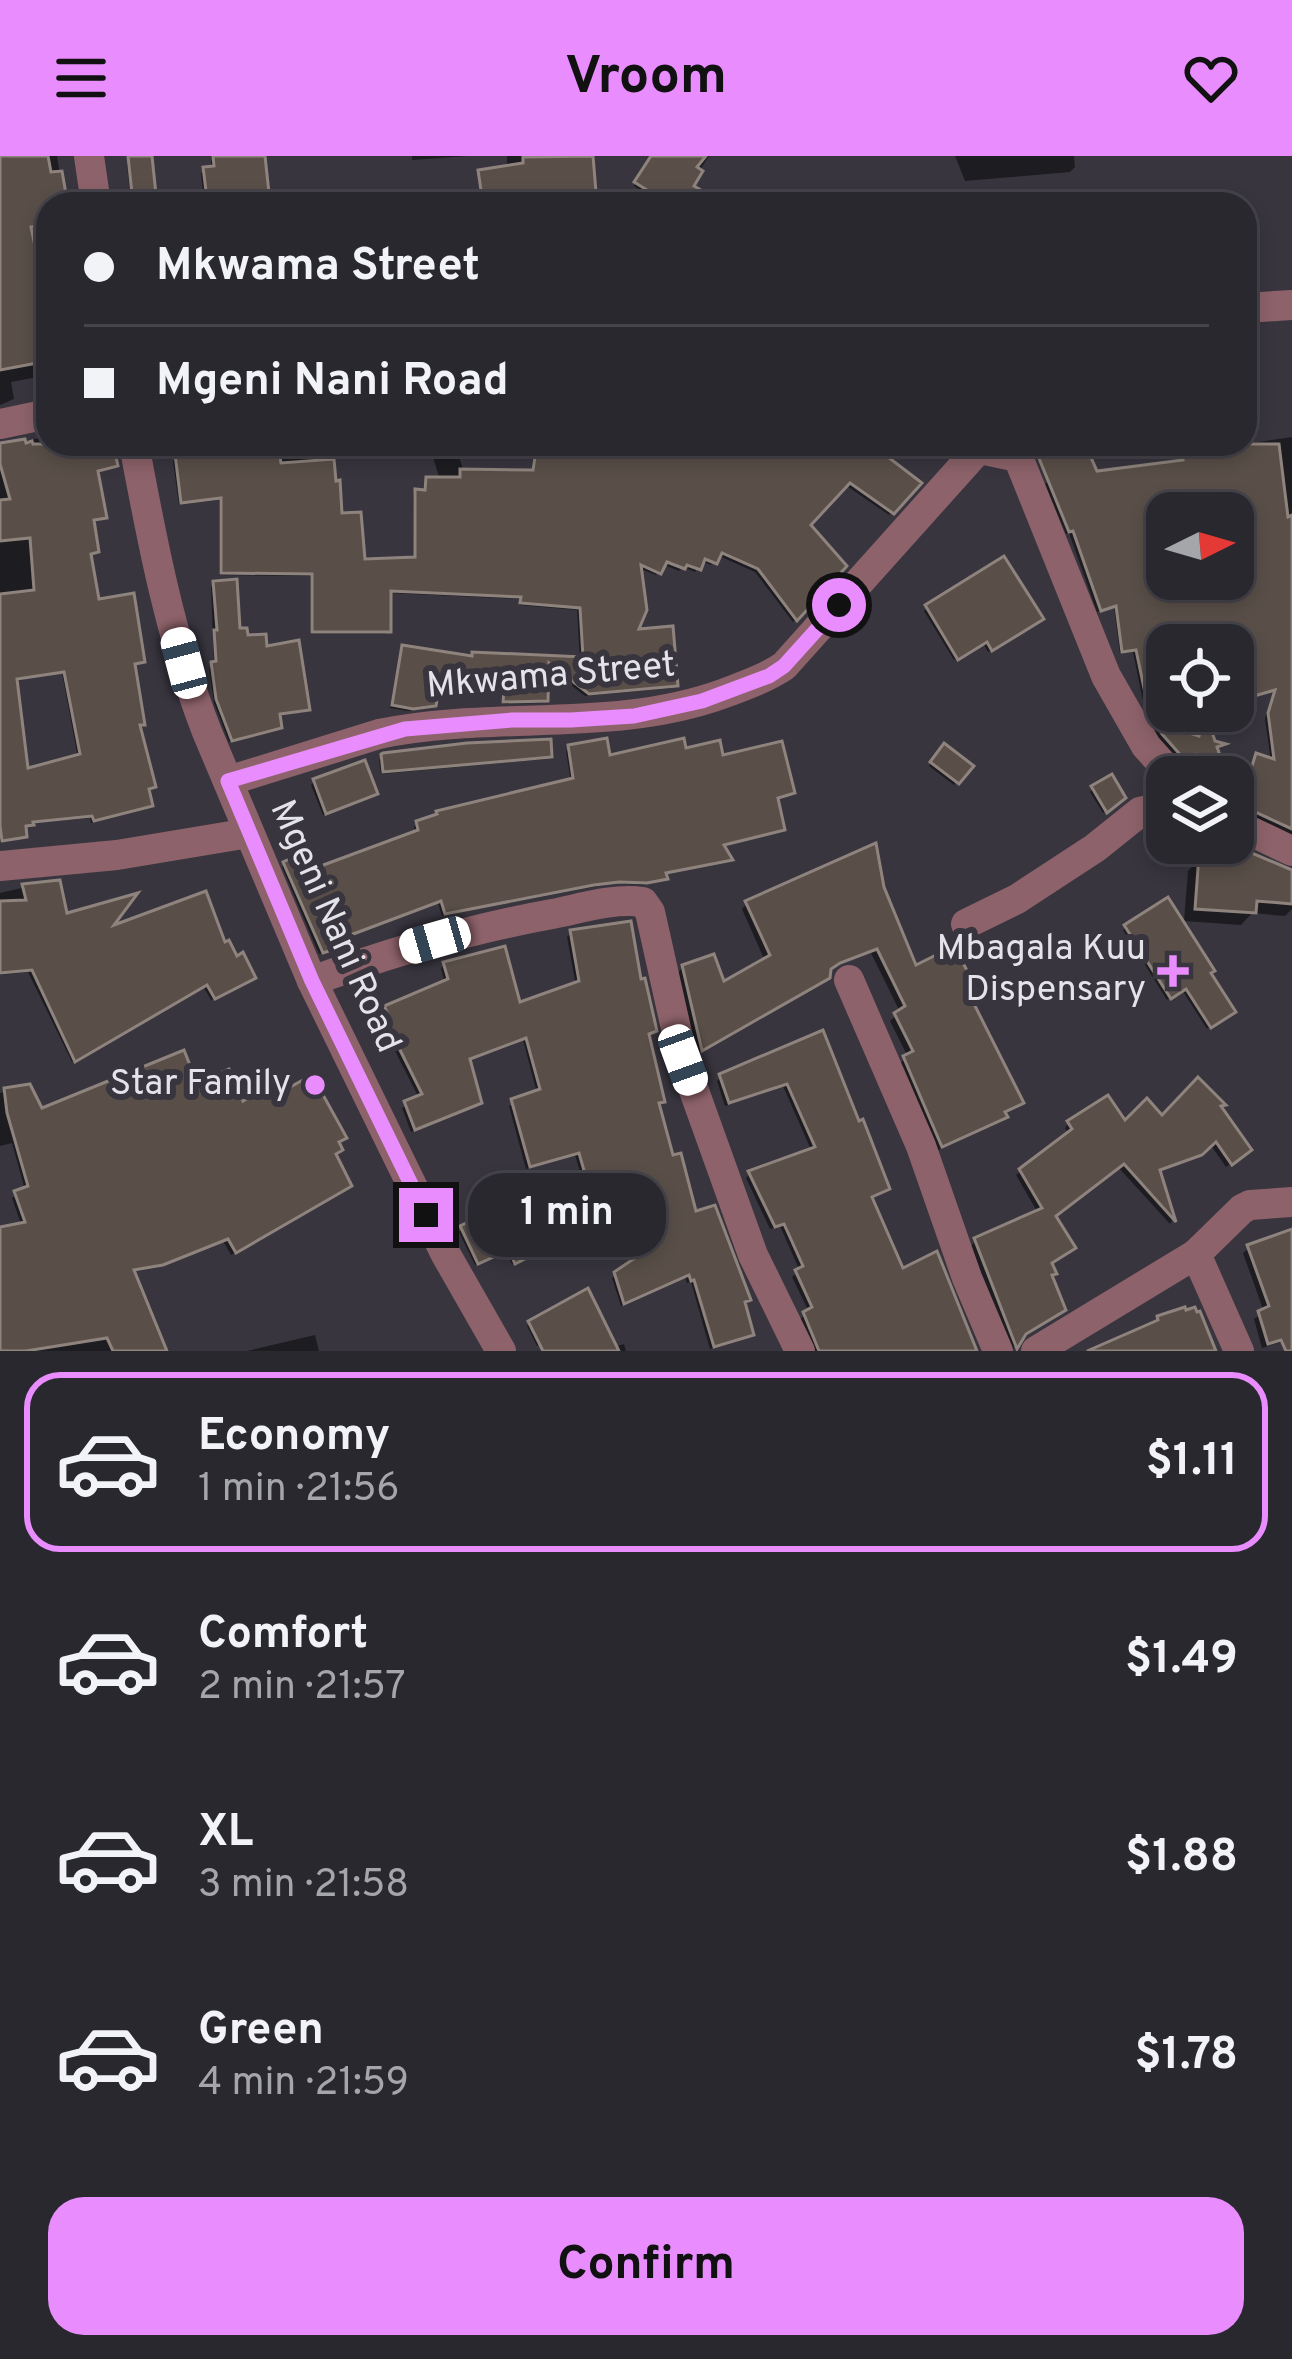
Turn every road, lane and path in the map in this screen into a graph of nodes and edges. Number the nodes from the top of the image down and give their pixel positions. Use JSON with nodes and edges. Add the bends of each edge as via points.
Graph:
{"nodes":[{"id":1,"x":89,"y":156,"type":"edge"},
{"id":2,"x":94,"y":192,"type":"edge"},
{"id":3,"x":1292,"y":305,"type":"edge"},
{"id":4,"x":1257,"y":307,"type":"edge"},
{"id":5,"x":36,"y":416,"type":"edge"},
{"id":6,"x":0,"y":424,"type":"edge"},
{"id":7,"x":136,"y":456,"type":"edge"},
{"id":8,"x":974,"y":456,"type":"edge"},
{"id":9,"x":1014,"y":456,"type":"edge"},
{"id":10,"x":1155,"y":756,"type":"edge"},
{"id":11,"x":228,"y":781,"type":"junction"},
{"id":12,"x":1146,"y":811,"type":"edge"},
{"id":13,"x":249,"y":833,"type":"junction"},
{"id":14,"x":1254,"y":833,"type":"edge"},
{"id":15,"x":1292,"y":851,"type":"edge"},
{"id":16,"x":0,"y":866,"type":"edge"},
{"id":17,"x":966,"y":924,"type":"dead end"},
{"id":18,"x":849,"y":980,"type":"dead end"},
{"id":19,"x":312,"y":981,"type":"junction"},
{"id":20,"x":1292,"y":1202,"type":"edge"},
{"id":21,"x":1196,"y":1254,"type":"junction"},
{"id":22,"x":501,"y":1351,"type":"edge"},
{"id":23,"x":800,"y":1351,"type":"edge"},
{"id":24,"x":998,"y":1351,"type":"edge"},
{"id":25,"x":1036,"y":1351,"type":"edge"},
{"id":26,"x":1239,"y":1351,"type":"edge"}],
"edges":[{"from":1,"to":2,"type":"street"},
{"from":3,"to":4,"type":"street"},
{"from":5,"to":6,"type":"street"},
{"from":7,"to":11,"type":"street","name":"Mgeni Nani Road","via":[[195,700]]},
{"from":8,"to":11,"type":"street","name":"Mkwama Street","via":[[769,676],[634,716],[405,729]]},
{"from":9,"to":10,"type":"street","via":[[1106,676]]},
{"from":11,"to":13,"type":"street","name":"Mgeni Nani Road"},
{"from":12,"to":17,"type":"street","via":[[1017,899]]},
{"from":13,"to":16,"type":"street"},
{"from":13,"to":19,"type":"street","name":"Mgeni Nani Road"},
{"from":14,"to":15,"type":"street"},
{"from":18,"to":24,"type":"street"},
{"from":19,"to":22,"type":"street","name":"Mgeni Nani Road"},
{"from":19,"to":23,"type":"street","via":[[478,928],[643,902],[683,1060],[753,1255]]},
{"from":20,"to":21,"type":"street","via":[[1250,1205]]},
{"from":21,"to":25,"type":"street"},
{"from":21,"to":26,"type":"street"}]}
